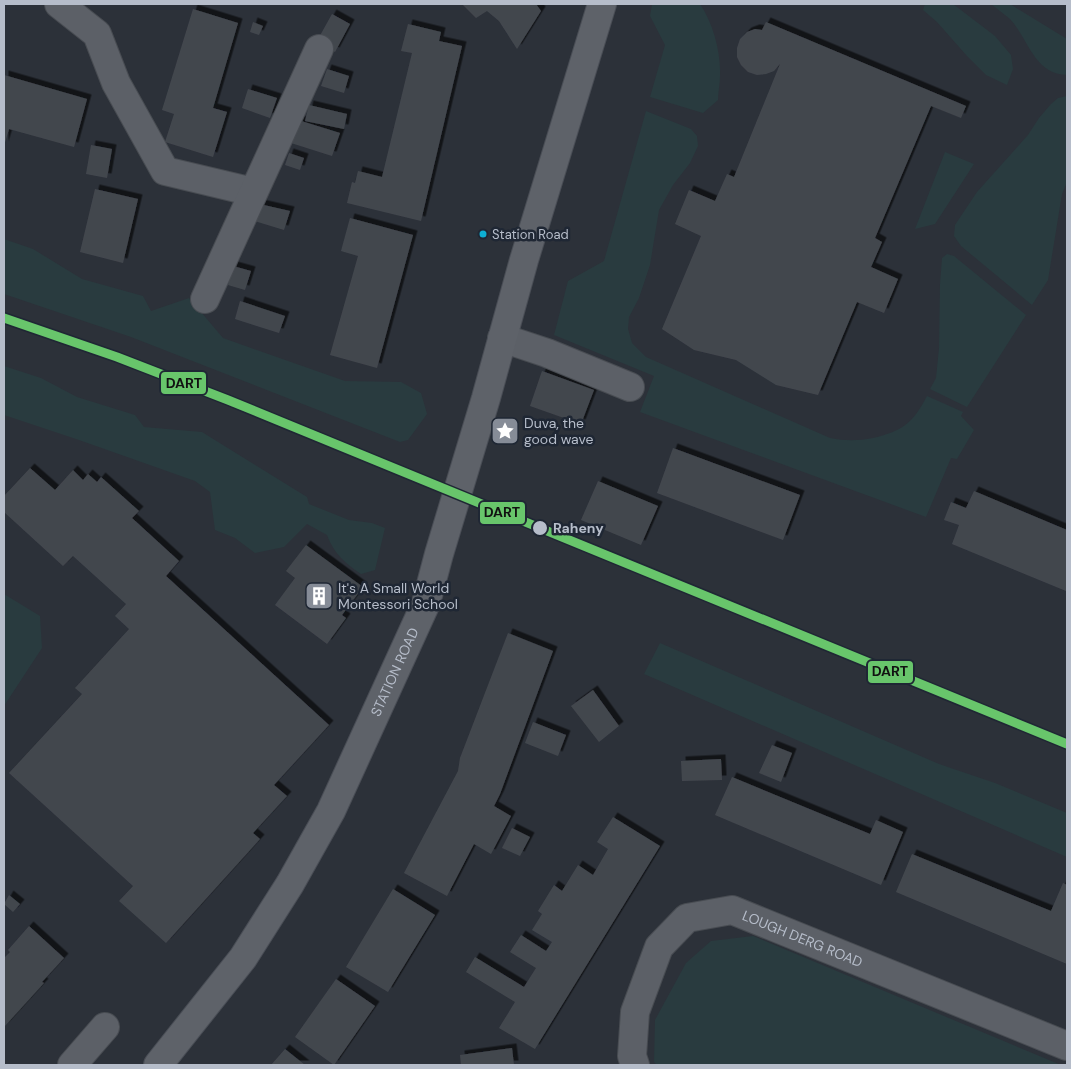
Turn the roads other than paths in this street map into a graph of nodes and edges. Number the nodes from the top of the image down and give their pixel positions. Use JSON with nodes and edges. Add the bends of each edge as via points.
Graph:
{"nodes":[{"id":1,"x":59,"y":4,"type":"edge"},
{"id":2,"x":602,"y":4,"type":"edge"},
{"id":3,"x":319,"y":49,"type":"dead end"},
{"id":4,"x":254,"y":192,"type":"junction"},
{"id":5,"x":204,"y":299,"type":"dead end"},
{"id":6,"x":502,"y":338,"type":"junction"},
{"id":7,"x":630,"y":387,"type":"dead end"},
{"id":8,"x":105,"y":1027,"type":"dead end"},
{"id":9,"x":1067,"y":1046,"type":"edge"},
{"id":10,"x":72,"y":1065,"type":"edge"},
{"id":11,"x":158,"y":1065,"type":"edge"},
{"id":12,"x":635,"y":1065,"type":"edge"}],
"edges":[{"from":1,"to":4,"type":"street","via":[[97,34],[116,83],[165,171]]},
{"from":2,"to":6,"type":"main road","name":"STATION ROAD"},
{"from":3,"to":4,"type":"street"},
{"from":4,"to":5,"type":"street"},
{"from":6,"to":7,"type":"street"},
{"from":6,"to":11,"type":"main road","name":"STATION ROAD","via":[[426,603],[331,811],[243,958]]},
{"from":8,"to":10,"type":"street"},
{"from":9,"to":12,"type":"street","name":"LOUGH DERG ROAD","via":[[732,910],[687,918],[659,947],[635,1012],[632,1056]]}]}
